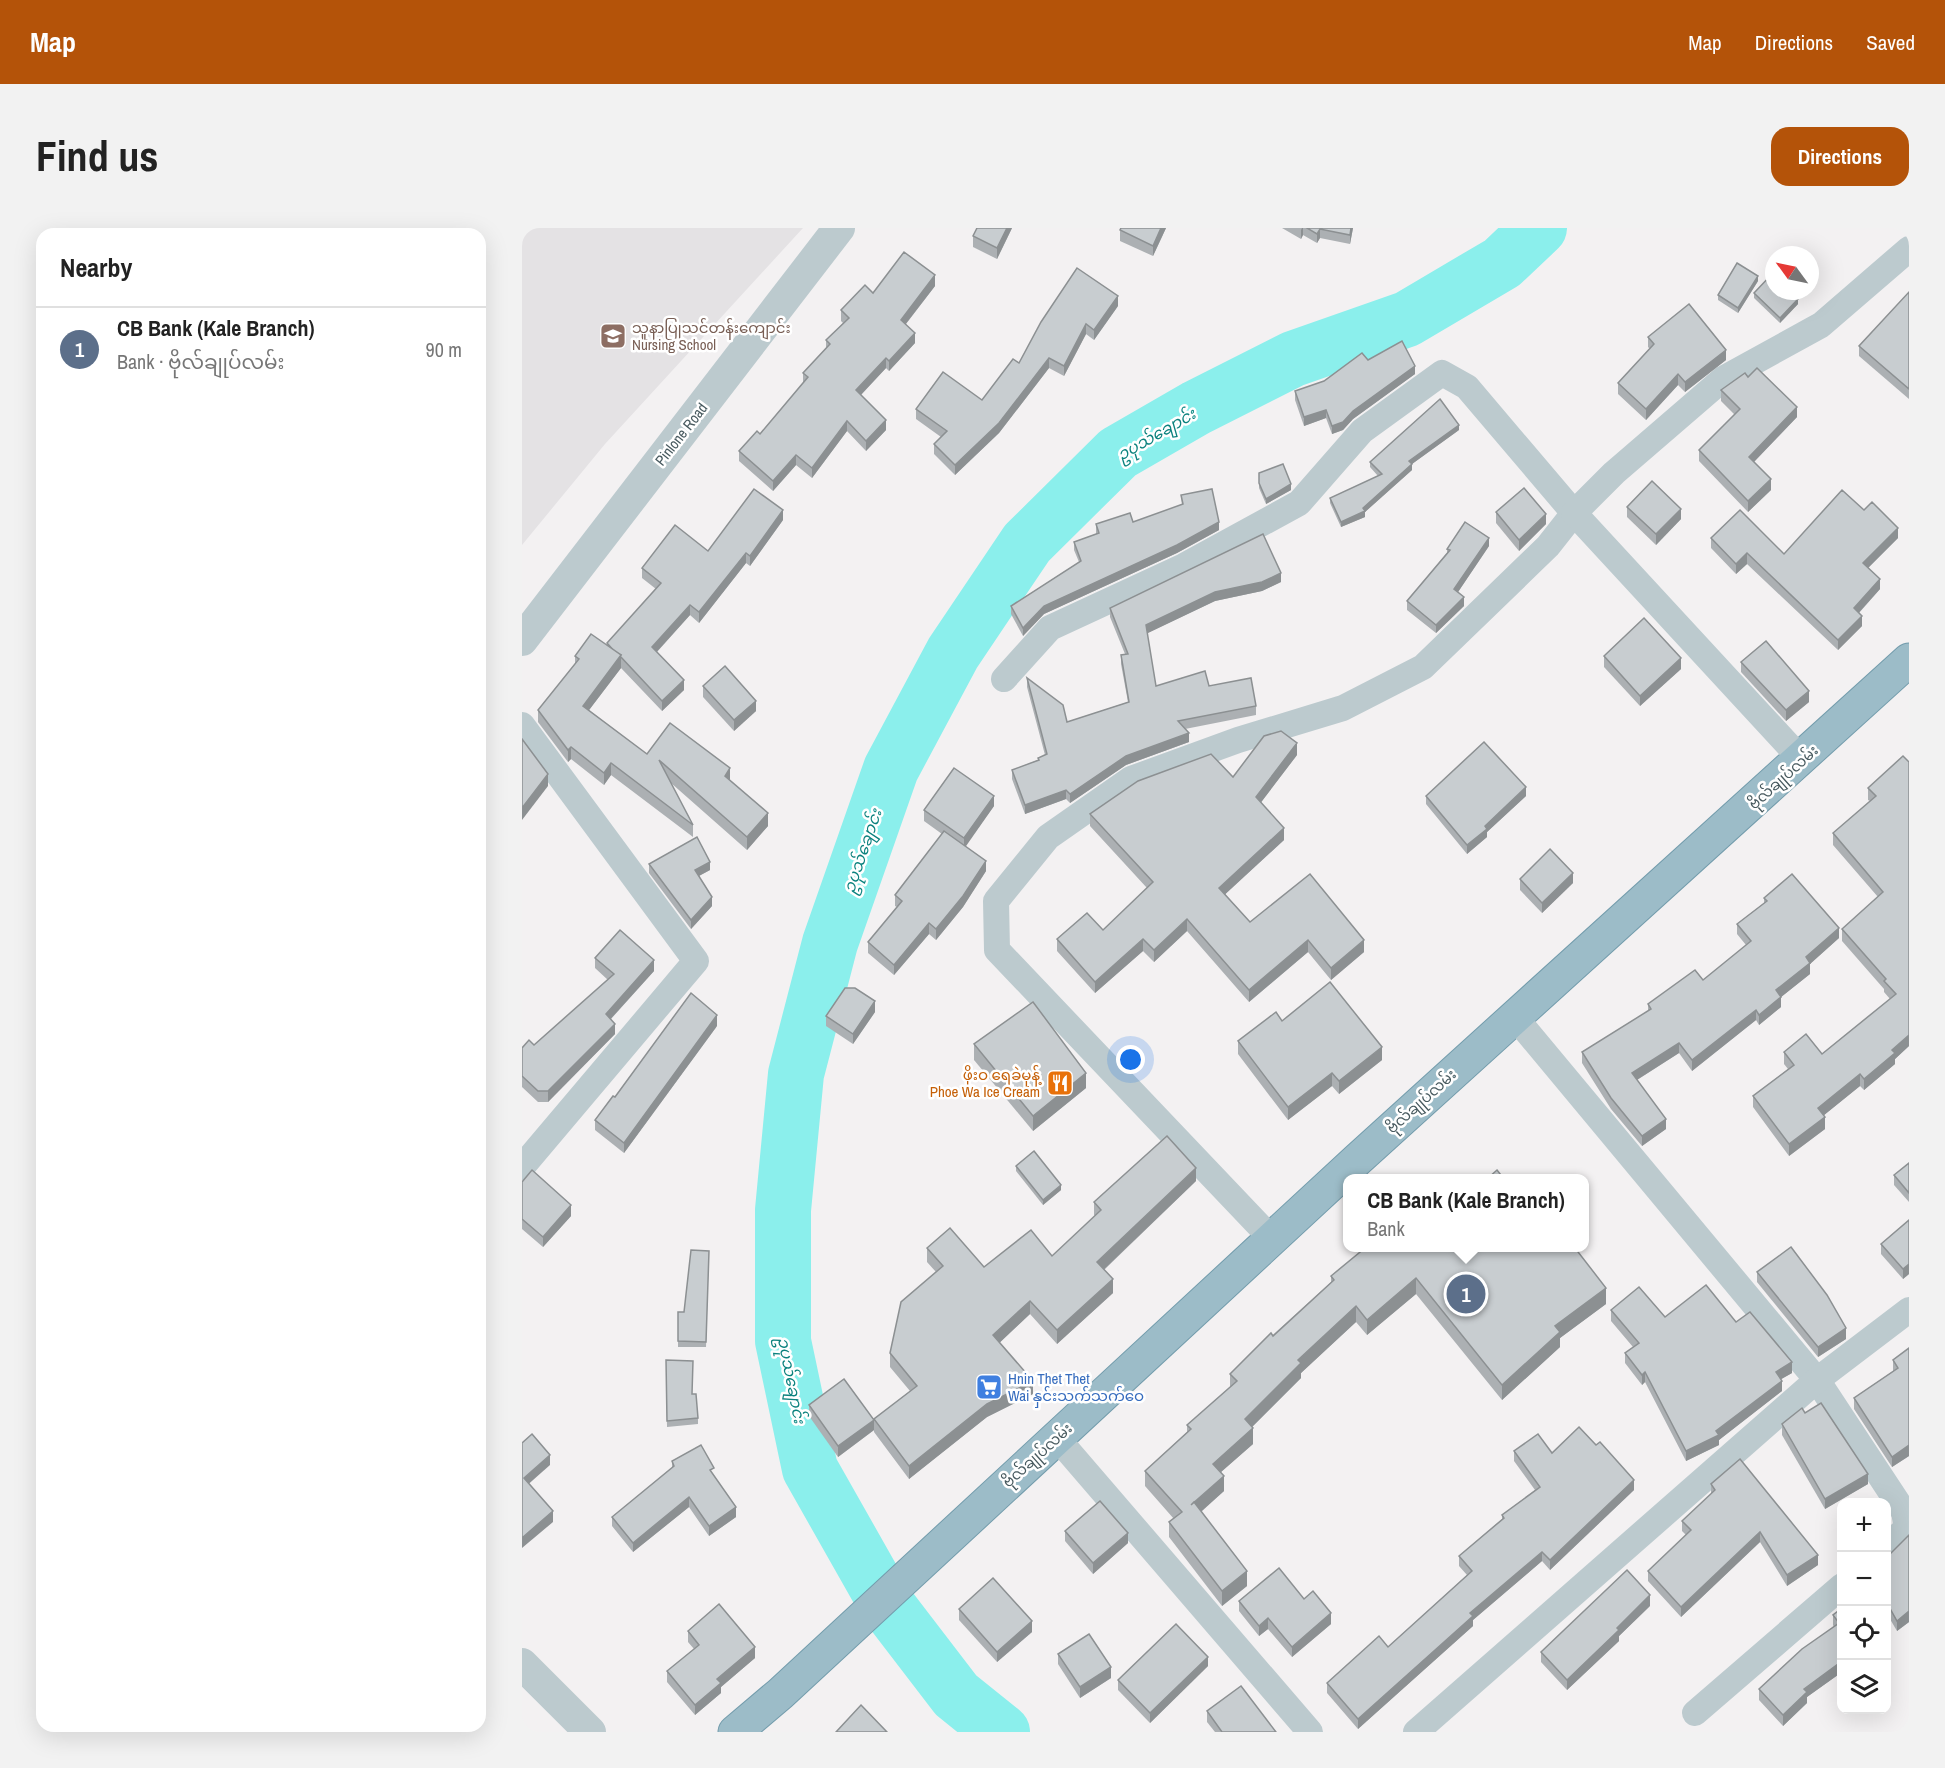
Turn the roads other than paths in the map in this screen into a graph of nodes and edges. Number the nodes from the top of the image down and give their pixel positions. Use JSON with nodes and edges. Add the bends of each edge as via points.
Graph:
{"nodes":[{"id":1,"x":839,"y":228,"type":"edge"},
{"id":2,"x":1909,"y":249,"type":"edge"},
{"id":3,"x":1574,"y":513,"type":"junction"},
{"id":4,"x":522,"y":639,"type":"edge"},
{"id":5,"x":1909,"y":660,"type":"edge"},
{"id":6,"x":1004,"y":679,"type":"dead end"},
{"id":7,"x":522,"y":725,"type":"edge"},
{"id":8,"x":1802,"y":760,"type":"junction"},
{"id":9,"x":1514,"y":1016,"type":"junction"},
{"id":10,"x":522,"y":1167,"type":"edge"},
{"id":11,"x":1272,"y":1239,"type":"junction"},
{"id":12,"x":1909,"y":1310,"type":"edge"},
{"id":13,"x":1817,"y":1380,"type":"junction"},
{"id":14,"x":1057,"y":1438,"type":"junction"},
{"id":15,"x":1891,"y":1543,"type":"edge"},
{"id":16,"x":1837,"y":1590,"type":"edge"},
{"id":17,"x":522,"y":1664,"type":"edge"},
{"id":18,"x":1695,"y":1713,"type":"dead end"},
{"id":19,"x":590,"y":1732,"type":"edge"},
{"id":20,"x":735,"y":1732,"type":"edge"},
{"id":21,"x":1310,"y":1732,"type":"edge"},
{"id":22,"x":1416,"y":1732,"type":"edge"}],
"edges":[{"from":1,"to":4,"type":"street","name":"Pinlone Road"},
{"from":2,"to":3,"type":"street","via":[[1821,325],[1723,379]]},
{"from":3,"to":6,"type":"street","via":[[1467,387],[1442,373],[1362,431],[1299,503],[1184,566],[1050,628]]},
{"from":3,"to":8,"type":"street"},
{"from":3,"to":11,"type":"street","via":[[1548,546],[1423,667],[1343,708],[1238,740],[1131,780],[1048,837],[996,902],[997,950]]},
{"from":5,"to":8,"type":"highway","name":"ဗိုလ်ချုပ်လမ်း"},
{"from":7,"to":10,"type":"street","via":[[696,961]]},
{"from":8,"to":9,"type":"highway","name":"ဗိုလ်ချုပ်လမ်း"},
{"from":9,"to":11,"type":"highway","name":"ဗိုလ်ချုပ်လမ်း"},
{"from":9,"to":13,"type":"street"},
{"from":11,"to":14,"type":"highway","name":"ဗိုလ်ချုပ်လမ်း"},
{"from":12,"to":13,"type":"street"},
{"from":13,"to":15,"type":"street","via":[[1904,1512],[1907,1528]]},
{"from":13,"to":22,"type":"street"},
{"from":14,"to":20,"type":"highway","name":"ဗိုလ်ချုပ်လမ်း"},
{"from":14,"to":21,"type":"street"},
{"from":16,"to":18,"type":"street"},
{"from":17,"to":19,"type":"street"}]}
